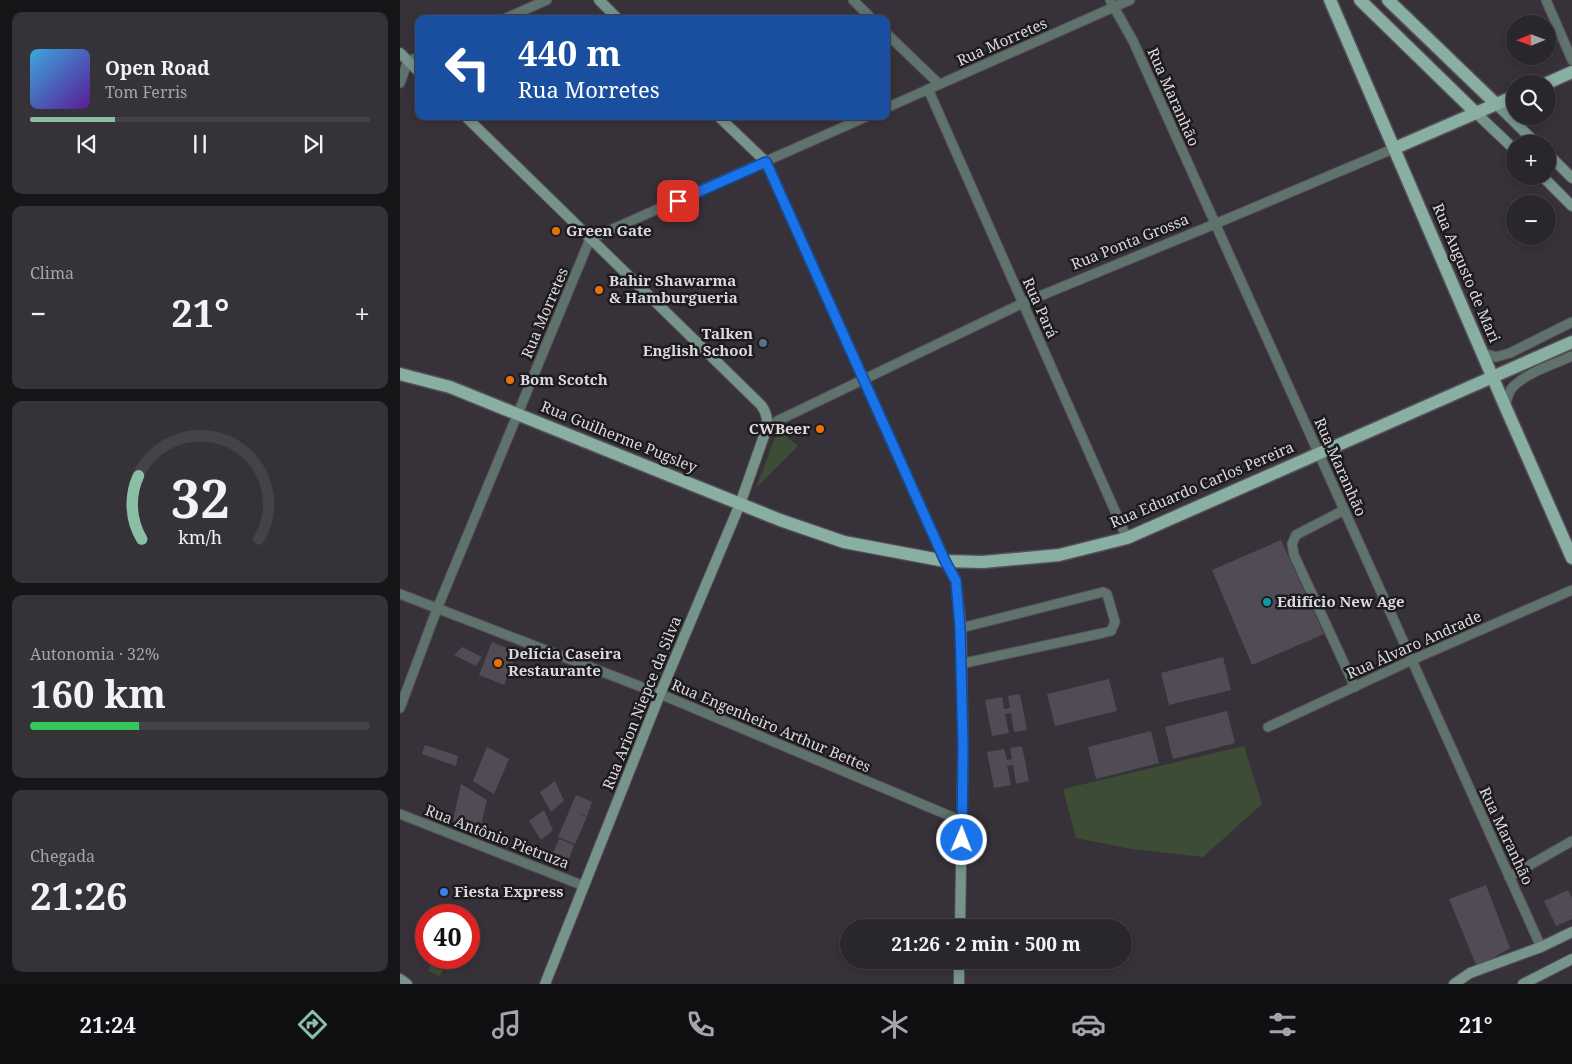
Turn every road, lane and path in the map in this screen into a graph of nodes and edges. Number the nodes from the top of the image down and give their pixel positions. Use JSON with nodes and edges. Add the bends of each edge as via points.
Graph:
{"nodes":[{"id":1,"x":547,"y":0,"type":"edge"},
{"id":2,"x":599,"y":0,"type":"edge"},
{"id":3,"x":853,"y":0,"type":"edge"},
{"id":4,"x":1130,"y":0,"type":"edge"},
{"id":5,"x":1330,"y":0,"type":"edge"},
{"id":6,"x":1360,"y":0,"type":"edge"},
{"id":7,"x":1388,"y":0,"type":"edge"},
{"id":8,"x":1546,"y":0,"type":"edge"},
{"id":9,"x":1112,"y":3,"type":"edge"},
{"id":10,"x":513,"y":15,"type":"edge"},
{"id":11,"x":614,"y":15,"type":"edge"},
{"id":12,"x":868,"y":15,"type":"edge"},
{"id":13,"x":890,"y":37,"type":"edge"},
{"id":14,"x":400,"y":53,"type":"edge"},
{"id":15,"x":415,"y":58,"type":"edge"},
{"id":16,"x":1572,"y":60,"type":"edge"},
{"id":17,"x":408,"y":61,"type":"junction"},
{"id":18,"x":415,"y":68,"type":"edge"},
{"id":19,"x":1572,"y":72,"type":"edge"},
{"id":20,"x":1556,"y":79,"type":"edge"},
{"id":21,"x":400,"y":83,"type":"edge"},
{"id":22,"x":939,"y":84,"type":"junction"},
{"id":23,"x":928,"y":89,"type":"junction"},
{"id":24,"x":1506,"y":100,"type":"edge"},
{"id":25,"x":1496,"y":104,"type":"junction"},
{"id":26,"x":890,"y":106,"type":"edge"},
{"id":27,"x":1476,"y":113,"type":"junction"},
{"id":28,"x":469,"y":120,"type":"edge"},
{"id":29,"x":722,"y":120,"type":"edge"},
{"id":30,"x":859,"y":120,"type":"edge"},
{"id":31,"x":1527,"y":135,"type":"edge"},
{"id":32,"x":1506,"y":141,"type":"edge"},
{"id":33,"x":1395,"y":148,"type":"junction"},
{"id":34,"x":766,"y":162,"type":"junction"},
{"id":35,"x":1556,"y":162,"type":"edge"},
{"id":36,"x":1572,"y":178,"type":"edge"},
{"id":37,"x":1551,"y":185,"type":"edge"},
{"id":38,"x":1572,"y":206,"type":"edge"},
{"id":39,"x":1216,"y":224,"type":"junction"},
{"id":40,"x":590,"y":239,"type":"junction"},
{"id":41,"x":1023,"y":303,"type":"junction"},
{"id":42,"x":1572,"y":322,"type":"edge"},
{"id":43,"x":1572,"y":342,"type":"edge"},
{"id":44,"x":1483,"y":353,"type":"junction"},
{"id":45,"x":1572,"y":356,"type":"edge"},
{"id":46,"x":400,"y":374,"type":"edge"},
{"id":47,"x":1493,"y":376,"type":"junction"},
{"id":48,"x":863,"y":379,"type":"junction"},
{"id":49,"x":1505,"y":406,"type":"junction"},
{"id":50,"x":518,"y":414,"type":"junction"},
{"id":51,"x":765,"y":433,"type":"junction"},
{"id":52,"x":1318,"y":453,"type":"junction"},
{"id":53,"x":740,"y":504,"type":"junction"},
{"id":54,"x":1344,"y":510,"type":"junction"},
{"id":55,"x":1127,"y":538,"type":"junction"},
{"id":56,"x":1572,"y":558,"type":"edge"},
{"id":57,"x":945,"y":561,"type":"junction"},
{"id":58,"x":1572,"y":590,"type":"edge"},
{"id":59,"x":400,"y":594,"type":"edge"},
{"id":60,"x":437,"y":609,"type":"junction"},
{"id":61,"x":960,"y":628,"type":"junction"},
{"id":62,"x":1412,"y":660,"type":"junction"},
{"id":63,"x":960,"y":664,"type":"junction"},
{"id":64,"x":1355,"y":687,"type":"junction"},
{"id":65,"x":660,"y":694,"type":"junction"},
{"id":66,"x":400,"y":708,"type":"edge"},
{"id":67,"x":1268,"y":727,"type":"dead end"},
{"id":68,"x":400,"y":814,"type":"edge"},
{"id":69,"x":962,"y":821,"type":"junction"},
{"id":70,"x":1572,"y":841,"type":"edge"},
{"id":71,"x":1509,"y":877,"type":"junction"},
{"id":72,"x":584,"y":886,"type":"junction"},
{"id":73,"x":960,"y":919,"type":"edge"},
{"id":74,"x":1572,"y":932,"type":"edge"},
{"id":75,"x":1541,"y":947,"type":"junction"},
{"id":76,"x":1572,"y":960,"type":"edge"},
{"id":77,"x":959,"y":969,"type":"edge"},
{"id":78,"x":400,"y":979,"type":"edge"},
{"id":79,"x":407,"y":984,"type":"edge"},
{"id":80,"x":545,"y":984,"type":"edge"},
{"id":81,"x":959,"y":984,"type":"edge"},
{"id":82,"x":1454,"y":984,"type":"edge"},
{"id":83,"x":1523,"y":984,"type":"edge"}],
"edges":[{"from":1,"to":10,"type":"street"},
{"from":2,"to":11,"type":"street"},
{"from":3,"to":12,"type":"street"},
{"from":4,"to":9,"type":"street","name":"Rua Morretes"},
{"from":5,"to":33,"type":"main road","name":"Rua Augusto de Mari"},
{"from":6,"to":27,"type":"main road"},
{"from":7,"to":25,"type":"main road"},
{"from":8,"to":16,"type":"street"},
{"from":9,"to":22,"type":"street","name":"Rua Morretes"},
{"from":9,"to":39,"type":"street","name":"Rua Maranhão","via":[[1133,41]]},
{"from":13,"to":22,"type":"street"},
{"from":14,"to":17,"type":"street"},
{"from":15,"to":17,"type":"street"},
{"from":17,"to":18,"type":"street"},
{"from":17,"to":21,"type":"street"},
{"from":19,"to":20,"type":"main road"},
{"from":22,"to":23,"type":"street","name":"Rua Morretes"},
{"from":23,"to":26,"type":"street","name":"Rua Morretes"},
{"from":23,"to":41,"type":"street","name":"Rua Pará"},
{"from":24,"to":25,"type":"main road","name":"Rua Ponta Grossa"},
{"from":25,"to":27,"type":"main road","name":"Rua Ponta Grossa"},
{"from":25,"to":31,"type":"street"},
{"from":27,"to":32,"type":"street"},
{"from":27,"to":33,"type":"main road","name":"Rua Ponta Grossa"},
{"from":28,"to":40,"type":"street"},
{"from":29,"to":34,"type":"street"},
{"from":30,"to":34,"type":"street"},
{"from":33,"to":39,"type":"street","name":"Rua Ponta Grossa"},
{"from":33,"to":44,"type":"main road","name":"Rua Augusto de Mari"},
{"from":34,"to":40,"type":"street"},
{"from":34,"to":48,"type":"street"},
{"from":35,"to":36,"type":"street"},
{"from":37,"to":38,"type":"street"},
{"from":39,"to":41,"type":"street","name":"Rua Ponta Grossa"},
{"from":39,"to":52,"type":"street","name":"Rua Maranhão"},
{"from":40,"to":50,"type":"street","name":"Rua Morretes"},
{"from":40,"to":51,"type":"street","via":[[762,405],[768,421]]},
{"from":41,"to":48,"type":"street","name":"Rua Ponta Grossa"},
{"from":41,"to":55,"type":"street","name":"Rua Pará"},
{"from":42,"to":44,"type":"street","via":[[1510,353],[1496,357]]},
{"from":43,"to":47,"type":"main road","name":"Rua Eduardo Carlos Pereira"},
{"from":44,"to":47,"type":"main road","name":"Rua Augusto de Mari"},
{"from":45,"to":49,"type":"street","via":[[1513,387]]},
{"from":46,"to":50,"type":"main road","name":"Rua Guilherme Pugsley","via":[[450,387]]},
{"from":47,"to":49,"type":"main road","name":"Rua Augusto de Mari"},
{"from":47,"to":52,"type":"main road","name":"Rua Eduardo Carlos Pereira"},
{"from":48,"to":51,"type":"street","name":"Rua Ponta Grossa","via":[[775,422]]},
{"from":48,"to":57,"type":"street"},
{"from":49,"to":56,"type":"main road","name":"Rua Augusto de Mari"},
{"from":50,"to":53,"type":"main road","name":"Rua Guilherme Pugsley"},
{"from":50,"to":60,"type":"street","name":"Rua Morretes"},
{"from":51,"to":53,"type":"street","name":"Rua Arion Niepce da Silva"},
{"from":52,"to":54,"type":"street","name":"Rua Maranhão"},
{"from":52,"to":55,"type":"main road","name":"Rua Eduardo Carlos Pereira"},
{"from":53,"to":57,"type":"main road","name":"Rua Eduardo Carlos Pereira","via":[[844,542]]},
{"from":53,"to":65,"type":"street","name":"Rua Arion Niepce da Silva"},
{"from":54,"to":62,"type":"street","name":"Rua Maranhão"},
{"from":54,"to":64,"type":"street","via":[[1296,535],[1292,544],[1294,555]]},
{"from":55,"to":57,"type":"main road","name":"Rua Eduardo Carlos Pereira","via":[[1059,555],[983,562]]},
{"from":57,"to":61,"type":"street","via":[[956,581]]},
{"from":58,"to":62,"type":"street","name":"Rua Álvaro Andrade"},
{"from":59,"to":60,"type":"street","name":"Rua Engenheiro Arthur Bettes"},
{"from":60,"to":65,"type":"street","name":"Rua Engenheiro Arthur Bettes"},
{"from":60,"to":66,"type":"street","name":"Rua Morretes"},
{"from":61,"to":63,"type":"street"},
{"from":61,"to":63,"type":"street","via":[[1103,592],[1107,594],[1115,622],[1111,630],[1103,633]]},
{"from":62,"to":64,"type":"street","name":"Rua Álvaro Andrade"},
{"from":62,"to":71,"type":"street","name":"Rua Maranhão"},
{"from":63,"to":69,"type":"street"},
{"from":64,"to":67,"type":"street","name":"Rua Álvaro Andrade"},
{"from":65,"to":69,"type":"street","name":"Rua Engenheiro Arthur Bettes"},
{"from":65,"to":72,"type":"street","name":"Rua Arion Niepce da Silva"},
{"from":68,"to":72,"type":"street","name":"Rua Antônio Pietruza"},
{"from":69,"to":73,"type":"street"},
{"from":70,"to":71,"type":"street"},
{"from":71,"to":75,"type":"street","name":"Rua Maranhão"},
{"from":72,"to":80,"type":"street","name":"Rua Arion Niepce da Silva"},
{"from":74,"to":75,"type":"street"},
{"from":75,"to":82,"type":"street","via":[[1470,973]]},
{"from":76,"to":83,"type":"street"},
{"from":77,"to":81,"type":"street"},
{"from":78,"to":79,"type":"street"}]}
